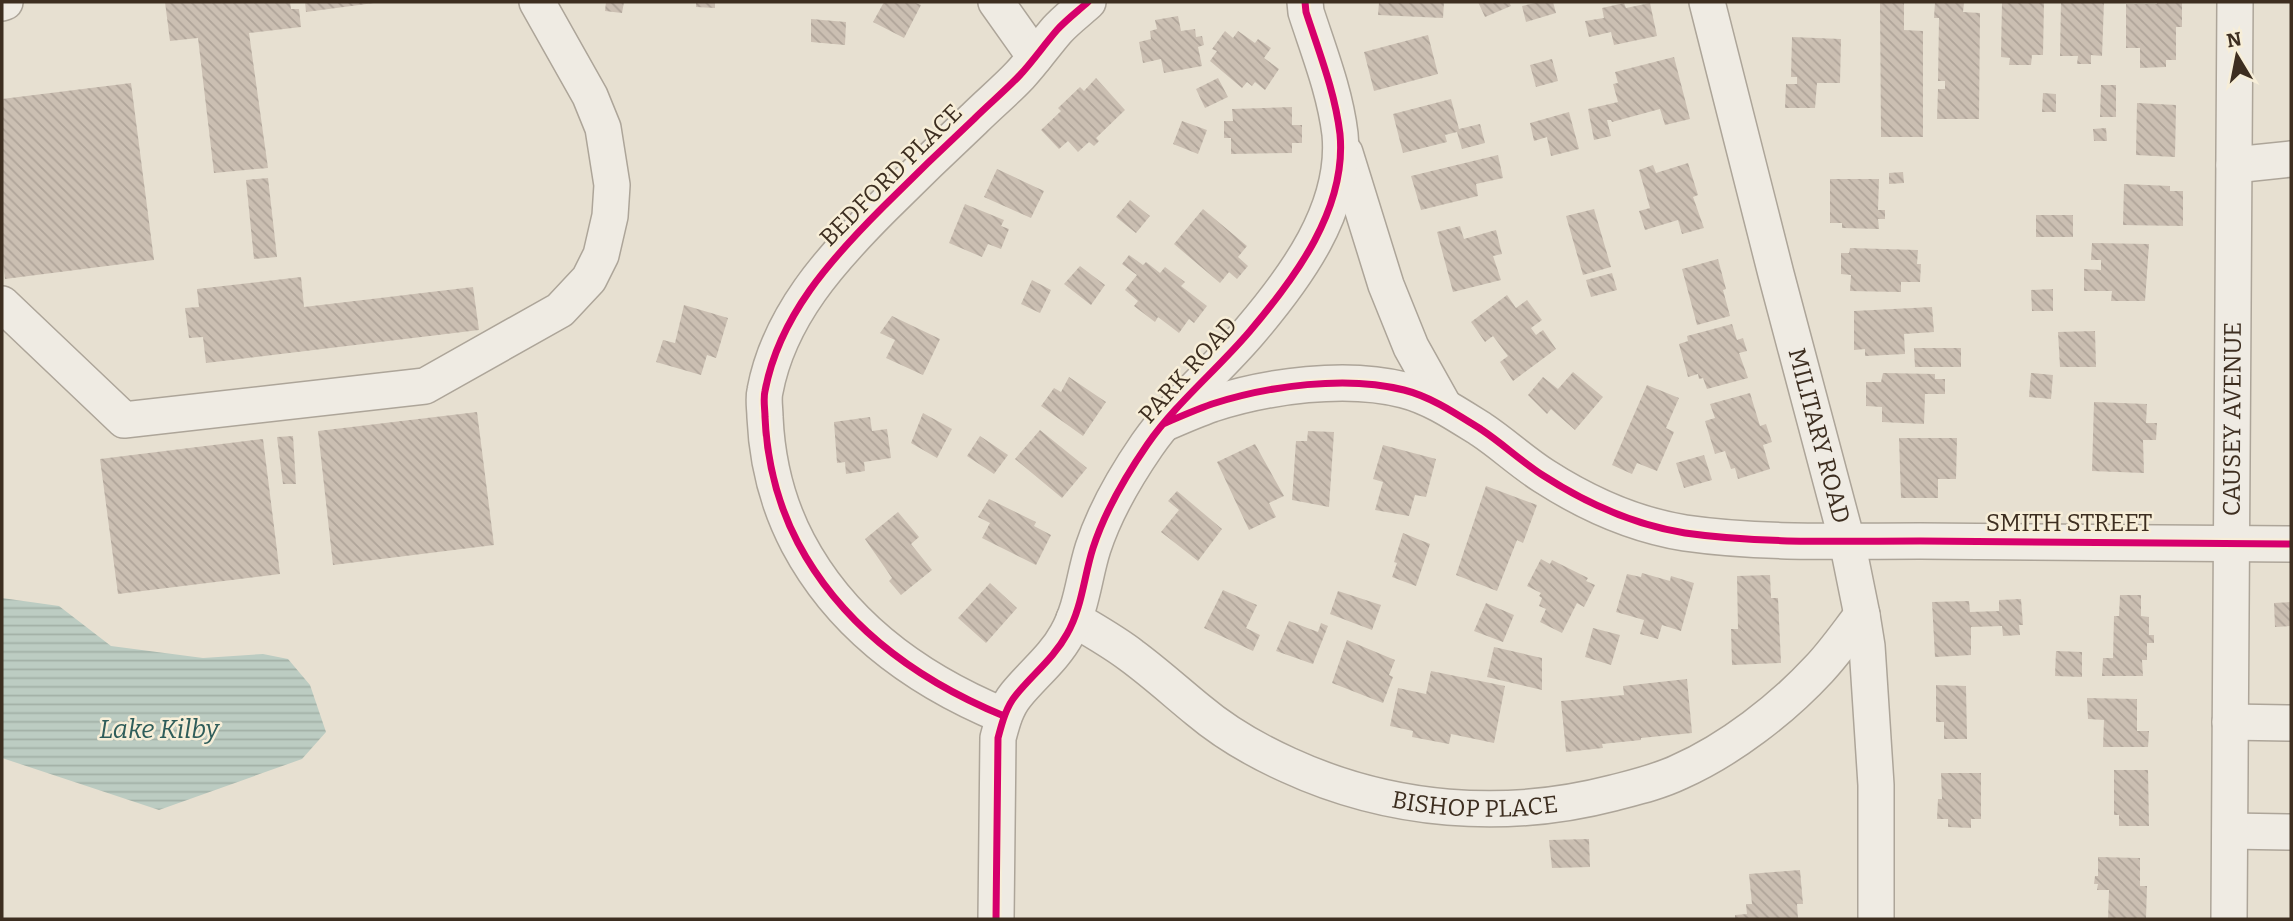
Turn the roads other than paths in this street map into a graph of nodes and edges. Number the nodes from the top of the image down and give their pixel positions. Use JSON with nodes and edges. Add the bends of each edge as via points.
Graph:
{"nodes":[{"id":1,"x":537,"y":2,"type":"edge"},
{"id":2,"x":996,"y":2,"type":"edge"},
{"id":3,"x":1088,"y":2,"type":"edge"},
{"id":4,"x":1305,"y":2,"type":"edge"},
{"id":5,"x":1707,"y":2,"type":"edge"},
{"id":6,"x":2235,"y":2,"type":"edge"},
{"id":7,"x":1035,"y":57,"type":"junction"},
{"id":8,"x":1340,"y":136,"type":"junction"},
{"id":9,"x":2291,"y":159,"type":"edge"},
{"id":10,"x":2234,"y":165,"type":"junction"},
{"id":11,"x":2,"y":304,"type":"edge"},
{"id":12,"x":1444,"y":406,"type":"junction"},
{"id":13,"x":1163,"y":424,"type":"junction"},
{"id":14,"x":1847,"y":541,"type":"junction"},
{"id":15,"x":2231,"y":543,"type":"junction"},
{"id":16,"x":2291,"y":544,"type":"edge"},
{"id":17,"x":1862,"y":615,"type":"junction"},
{"id":18,"x":1074,"y":619,"type":"junction"},
{"id":19,"x":1004,"y":716,"type":"junction"},
{"id":20,"x":2230,"y":722,"type":"junction"},
{"id":21,"x":2291,"y":723,"type":"edge"},
{"id":22,"x":2230,"y":831,"type":"junction"},
{"id":23,"x":2291,"y":832,"type":"edge"},
{"id":24,"x":996,"y":919,"type":"edge"},
{"id":25,"x":1876,"y":919,"type":"edge"},
{"id":26,"x":2229,"y":919,"type":"edge"}],
"edges":[{"from":1,"to":11,"type":"street","via":[[603,128],[611,185],[601,255],[589,279],[560,310],[538,323],[425,386],[124,420]]},
{"from":2,"to":7,"type":"street"},
{"from":3,"to":7,"type":"street","name":"BEDFORD PLACE"},
{"from":4,"to":8,"type":"street","name":"PARK ROAD","via":[[1334,97]]},
{"from":5,"to":14,"type":"street","name":"MILITARY ROAD"},
{"from":6,"to":10,"type":"street","name":"CAUSEY AVENUE"},
{"from":7,"to":19,"type":"street","name":"BEDFORD PLACE","via":[[852,238],[812,285],[778,349],[764,392],[772,478],[786,519],[810,565],[844,610],[889,652],[922,675]]},
{"from":8,"to":12,"type":"street","via":[[1386,285],[1411,347]]},
{"from":8,"to":13,"type":"street","name":"PARK ROAD","via":[[1335,190],[1324,224],[1250,331]]},
{"from":9,"to":10,"type":"street"},
{"from":10,"to":15,"type":"street","name":"CAUSEY AVENUE"},
{"from":12,"to":13,"type":"street","name":"SMITH STREET","via":[[1405,390],[1365,384],[1314,385],[1262,391],[1211,404]]},
{"from":12,"to":14,"type":"street","name":"SMITH STREET","via":[[1542,475],[1589,502],[1638,522],[1723,538]]},
{"from":13,"to":18,"type":"street","name":"PARK ROAD","via":[[1112,502],[1093,547]]},
{"from":14,"to":15,"type":"street","name":"SMITH STREET"},
{"from":14,"to":17,"type":"street","name":"MILITARY ROAD"},
{"from":15,"to":16,"type":"street","name":"SMITH STREET"},
{"from":15,"to":20,"type":"street","name":"CAUSEY AVENUE"},
{"from":17,"to":18,"type":"street","name":"BISHOP PLACE","via":[[1819,669],[1777,709],[1680,772],[1581,802],[1466,810],[1397,802],[1341,787],[1287,765],[1199,711],[1129,653]]},
{"from":17,"to":25,"type":"street","name":"MILITARY ROAD","via":[[1876,785]]},
{"from":18,"to":19,"type":"street","name":"PARK ROAD","via":[[1048,662]]},
{"from":19,"to":24,"type":"street","name":"PARK ROAD","via":[[998,738]]},
{"from":20,"to":21,"type":"street"},
{"from":20,"to":22,"type":"street","name":"CAUSEY AVENUE"},
{"from":22,"to":23,"type":"street"},
{"from":22,"to":26,"type":"street","name":"CAUSEY AVENUE"}]}
